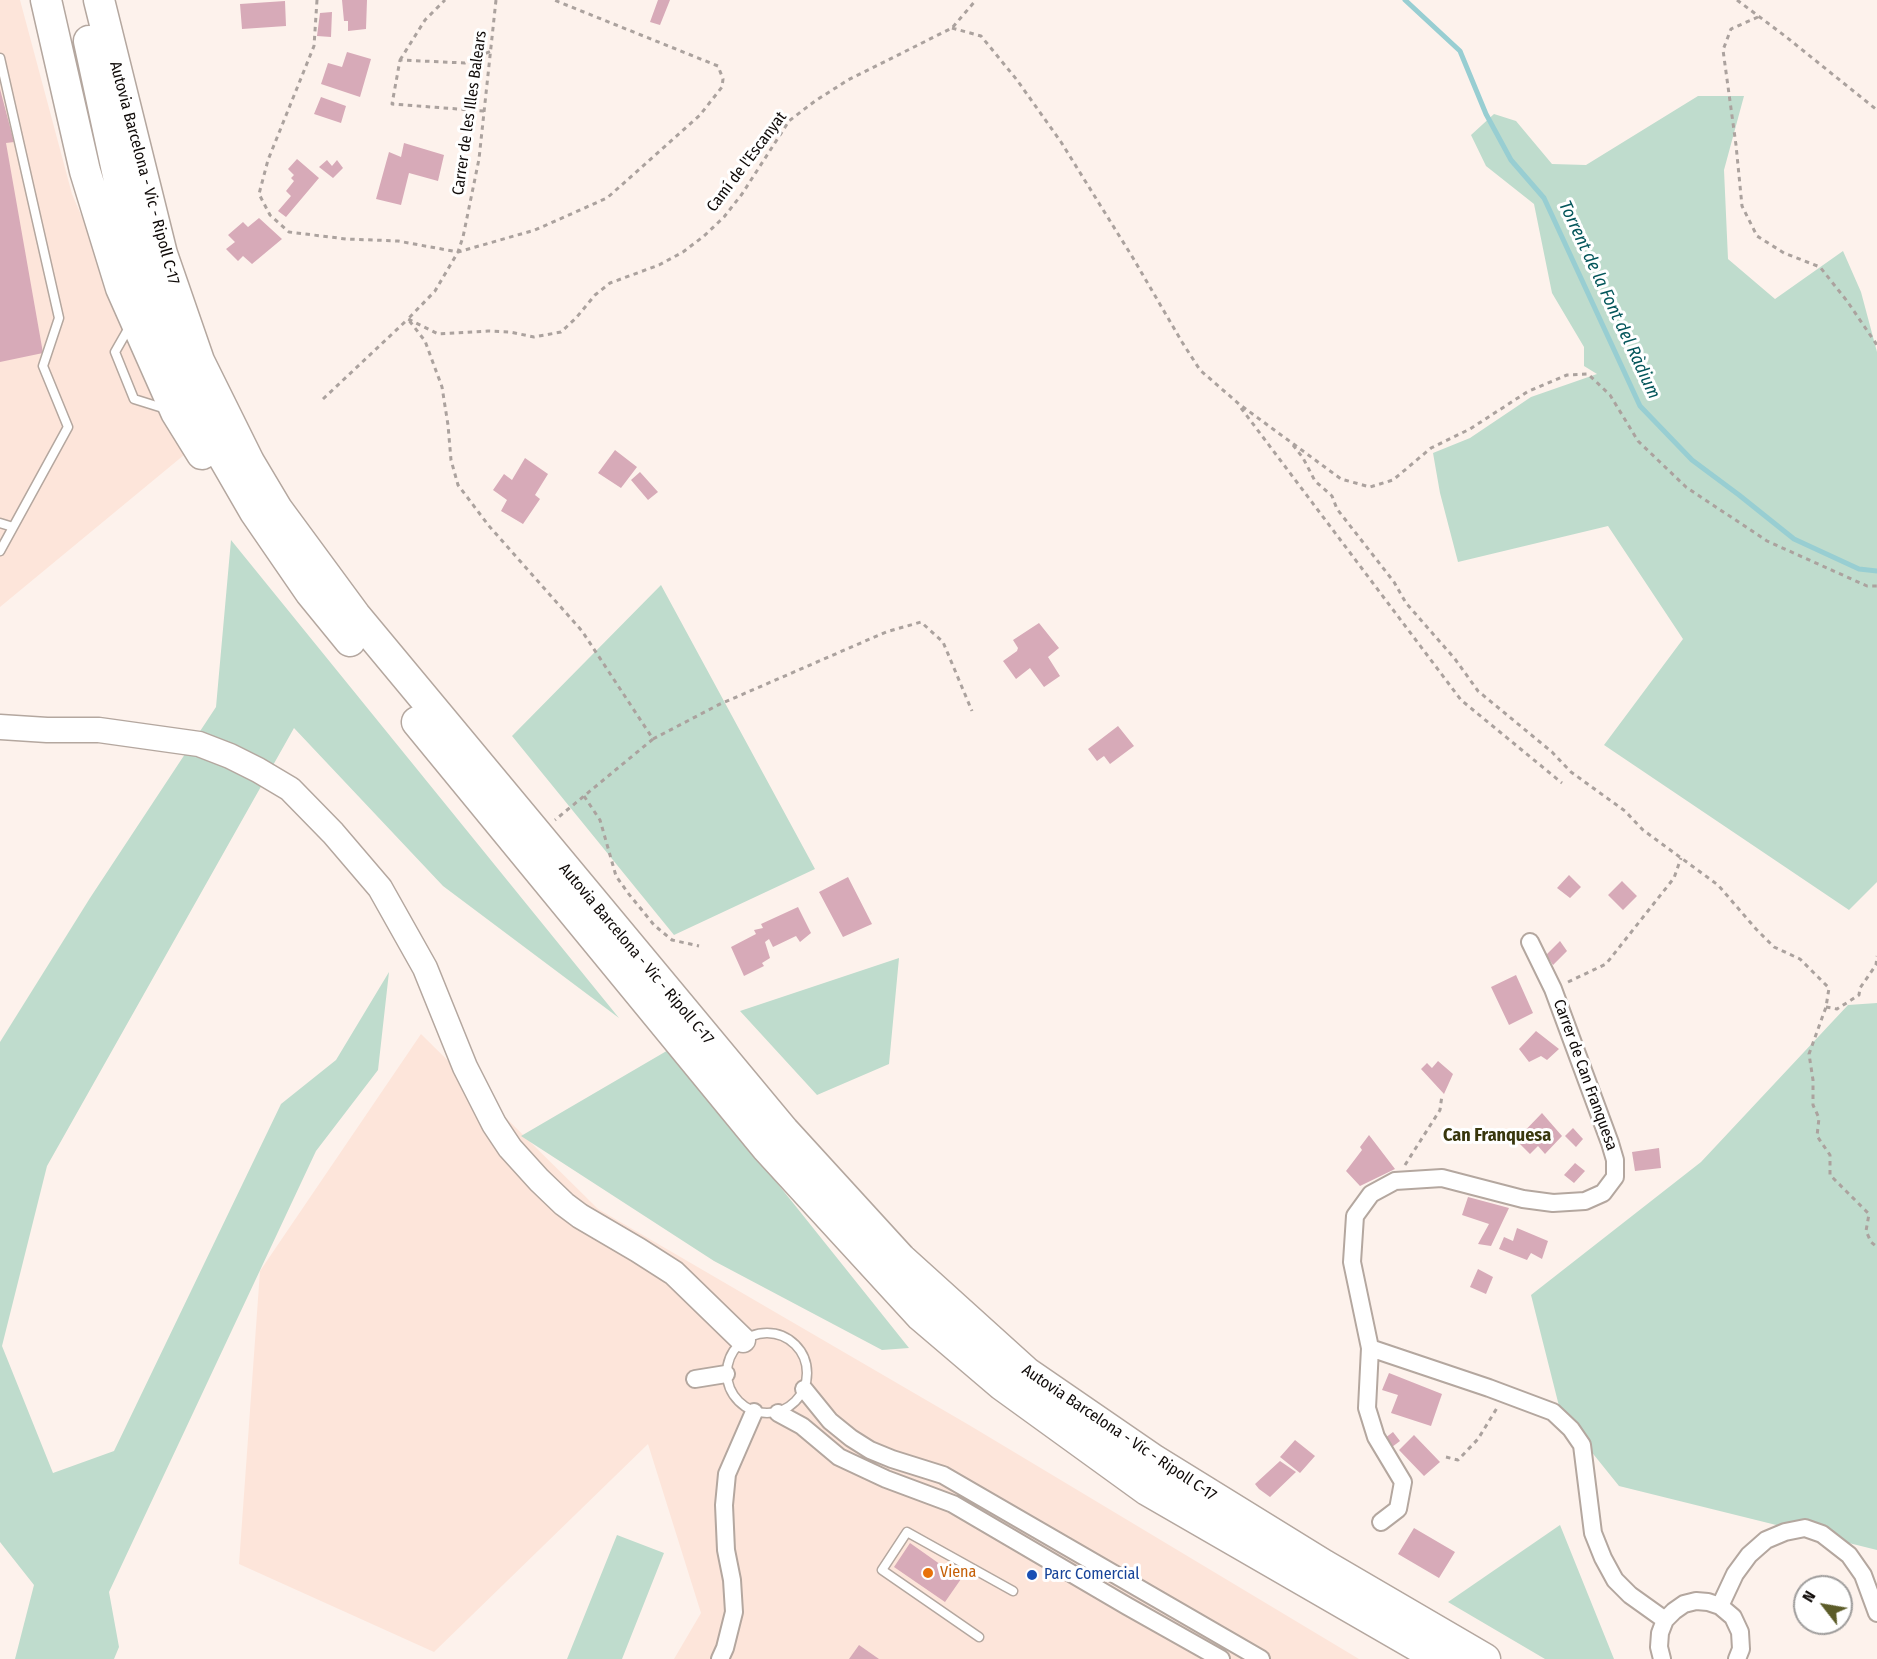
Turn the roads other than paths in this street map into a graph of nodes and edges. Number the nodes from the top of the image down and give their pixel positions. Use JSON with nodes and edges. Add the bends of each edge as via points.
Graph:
{"nodes":[{"id":1,"x":46,"y":0,"type":"edge"},
{"id":2,"x":80,"y":0,"type":"edge"},
{"id":3,"x":99,"y":0,"type":"edge"},
{"id":4,"x":0,"y":58,"type":"edge"},
{"id":5,"x":0,"y":523,"type":"edge"},
{"id":6,"x":14,"y":527,"type":"junction"},
{"id":7,"x":0,"y":551,"type":"edge"},
{"id":8,"x":310,"y":592,"type":"junction"},
{"id":9,"x":0,"y":727,"type":"edge"},
{"id":10,"x":1530,"y":942,"type":"dead end"},
{"id":11,"x":743,"y":1340,"type":"junction"},
{"id":12,"x":1370,"y":1348,"type":"junction"},
{"id":13,"x":726,"y":1374,"type":"junction"},
{"id":14,"x":695,"y":1379,"type":"dead end"},
{"id":15,"x":804,"y":1389,"type":"junction"},
{"id":16,"x":754,"y":1412,"type":"junction"},
{"id":17,"x":778,"y":1413,"type":"junction"},
{"id":18,"x":1381,"y":1522,"type":"dead end"},
{"id":19,"x":1013,"y":1591,"type":"dead end"},
{"id":20,"x":1720,"y":1606,"type":"junction"},
{"id":21,"x":1877,"y":1613,"type":"edge"},
{"id":22,"x":1665,"y":1620,"type":"junction"},
{"id":23,"x":979,"y":1637,"type":"dead end"},
{"id":24,"x":720,"y":1659,"type":"edge"},
{"id":25,"x":1221,"y":1659,"type":"edge"},
{"id":26,"x":1261,"y":1659,"type":"edge"},
{"id":27,"x":1440,"y":1659,"type":"edge"},
{"id":28,"x":1485,"y":1659,"type":"edge"},
{"id":29,"x":1662,"y":1659,"type":"edge"},
{"id":30,"x":1737,"y":1659,"type":"edge"}],
"edges":[{"from":1,"to":8,"type":"highway","via":[[85,171],[134,319],[176,412],[195,444],[282,575]]},
{"from":2,"to":8,"type":"highway","name":"Autovia Barcelona - Vic - Ripoll C-17","via":[[125,208],[165,330],[218,448],[255,512]]},
{"from":3,"to":28,"type":"highway","name":"Autovia Barcelona - Vic - Ripoll C-17","via":[[162,254],[199,361],[249,462],[354,615],[784,1131],[901,1259],[1026,1372],[1154,1460]]},
{"from":4,"to":6,"type":"lane","via":[[59,318],[43,366],[68,427]]},
{"from":5,"to":6,"type":"lane"},
{"from":6,"to":7,"type":"lane"},
{"from":8,"to":27,"type":"highway","name":"Autovia Barcelona - Vic - Ripoll C-17","via":[[766,1146],[921,1316],[1002,1385],[1147,1490]]},
{"from":9,"to":11,"type":"street","via":[[99,730],[199,744],[290,789],[380,888],[425,968],[465,1067],[510,1148],[564,1204],[674,1273]]},
{"from":10,"to":12,"type":"street","name":"Carrer de Can Franquesa","via":[[1553,989],[1615,1160],[1615,1177],[1603,1192],[1585,1202],[1523,1199],[1443,1178],[1398,1180],[1371,1194],[1355,1216],[1352,1262]]},
{"from":11,"to":13,"type":"lane","via":[[734,1349]]},
{"from":11,"to":15,"type":"lane","via":[[768,1333],[792,1341],[806,1363]]},
{"from":12,"to":18,"type":"street","name":"Carrer de Can Franquesa","via":[[1367,1408],[1376,1437],[1403,1482],[1398,1509]]},
{"from":12,"to":22,"type":"street","via":[[1553,1412],[1582,1445],[1593,1533],[1603,1558],[1615,1580]]},
{"from":13,"to":14,"type":"street"},
{"from":13,"to":16,"type":"lane","via":[[729,1390],[739,1404]]},
{"from":15,"to":17,"type":"lane","via":[[798,1399]]},
{"from":15,"to":26,"type":"street","via":[[830,1421],[870,1450],[943,1475]]},
{"from":16,"to":17,"type":"lane"},
{"from":16,"to":24,"type":"street","via":[[727,1474],[726,1550],[734,1612]]},
{"from":17,"to":25,"type":"street","via":[[802,1426],[839,1457],[953,1504]]},
{"from":19,"to":23,"type":"lane","via":[[908,1532],[882,1570]]},
{"from":20,"to":21,"type":"street","via":[[1749,1555],[1766,1540],[1804,1528],[1822,1534],[1849,1555],[1863,1575]]},
{"from":20,"to":22,"type":"street","via":[[1696,1601],[1684,1604]]},
{"from":20,"to":30,"type":"street","via":[[1733,1617],[1740,1632]]},
{"from":22,"to":29,"type":"street","via":[[1660,1633]]}]}
